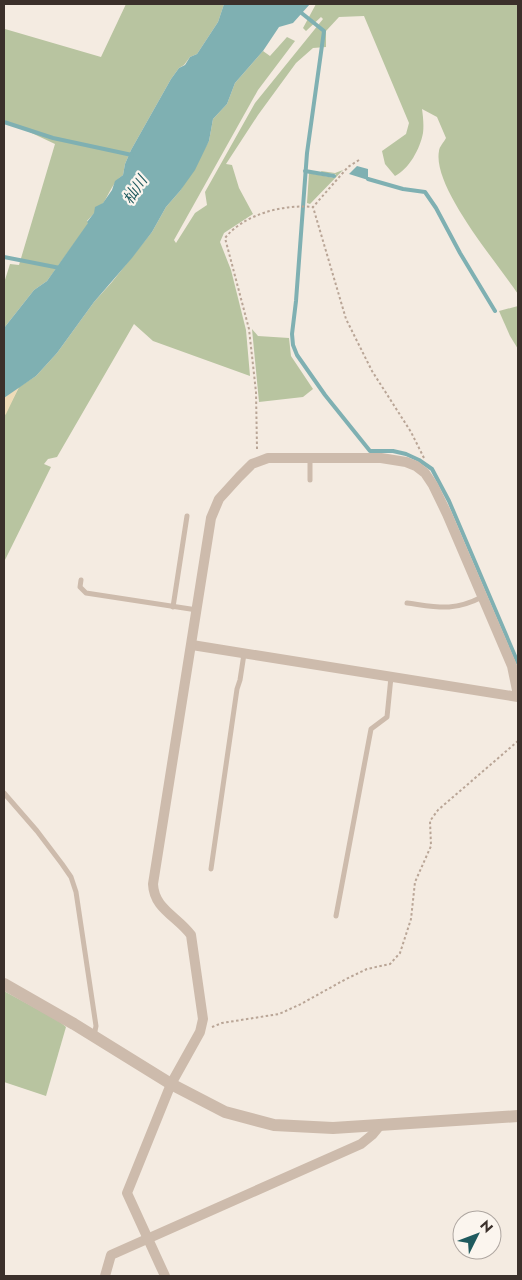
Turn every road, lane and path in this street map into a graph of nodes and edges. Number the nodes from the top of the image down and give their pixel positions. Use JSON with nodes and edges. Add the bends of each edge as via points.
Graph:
{"nodes":[{"id":1,"x":359,"y":160,"type":"dead end"},
{"id":2,"x":313,"y":207,"type":"junction"},
{"id":3,"x":310,"y":457,"type":"junction"},
{"id":4,"x":424,"y":459,"type":"dead end"},
{"id":5,"x":259,"y":462,"type":"junction"},
{"id":6,"x":310,"y":480,"type":"dead end"},
{"id":7,"x":187,"y":516,"type":"dead end"},
{"id":8,"x":81,"y":580,"type":"dead end"},
{"id":9,"x":482,"y":597,"type":"junction"},
{"id":10,"x":407,"y":603,"type":"dead end"},
{"id":11,"x":173,"y":607,"type":"junction"},
{"id":12,"x":197,"y":610,"type":"junction"},
{"id":13,"x":192,"y":645,"type":"junction"},
{"id":14,"x":244,"y":653,"type":"junction"},
{"id":15,"x":390,"y":677,"type":"junction"},
{"id":16,"x":518,"y":696,"type":"edge"},
{"id":17,"x":518,"y":741,"type":"edge"},
{"id":18,"x":4,"y":793,"type":"edge"},
{"id":19,"x":210,"y":870,"type":"dead end"},
{"id":20,"x":336,"y":916,"type":"dead end"},
{"id":21,"x":4,"y":984,"type":"edge"},
{"id":22,"x":200,"y":1032,"type":"junction"},
{"id":23,"x":94,"y":1036,"type":"junction"},
{"id":24,"x":171,"y":1084,"type":"junction"},
{"id":25,"x":518,"y":1116,"type":"edge"},
{"id":26,"x":381,"y":1124,"type":"junction"},
{"id":27,"x":147,"y":1238,"type":"junction"},
{"id":28,"x":104,"y":1276,"type":"edge"},
{"id":29,"x":165,"y":1276,"type":"edge"}],
"edges":[{"from":1,"to":2,"type":"path","via":[[348,167]]},
{"from":2,"to":4,"type":"path","via":[[346,319],[372,371],[412,432]]},
{"from":2,"to":5,"type":"path","via":[[300,206],[261,214],[225,238],[249,329]]},
{"from":3,"to":5,"type":"street","via":[[268,458]]},
{"from":3,"to":6,"type":"lane"},
{"from":3,"to":9,"type":"street","via":[[381,458],[406,462],[425,473],[447,514]]},
{"from":5,"to":12,"type":"street","via":[[238,477],[214,508]]},
{"from":7,"to":11,"type":"lane"},
{"from":8,"to":11,"type":"lane","via":[[80,588],[86,593]]},
{"from":9,"to":10,"type":"lane","via":[[467,605],[442,608]]},
{"from":9,"to":16,"type":"street","via":[[512,666]]},
{"from":11,"to":12,"type":"lane"},
{"from":12,"to":13,"type":"street"},
{"from":13,"to":14,"type":"street"},
{"from":13,"to":22,"type":"street","via":[[153,884],[155,898],[191,935],[202,1004]]},
{"from":14,"to":15,"type":"street"},
{"from":14,"to":19,"type":"lane"},
{"from":15,"to":16,"type":"street"},
{"from":15,"to":20,"type":"lane","via":[[387,717],[371,729]]},
{"from":17,"to":22,"type":"path","via":[[438,810],[430,821],[431,846],[415,882],[411,919],[400,953],[390,964],[346,978],[280,1014],[222,1023]]},
{"from":18,"to":23,"type":"lane","via":[[48,844],[71,877],[92,994]]},
{"from":21,"to":23,"type":"street"},
{"from":22,"to":24,"type":"street"},
{"from":23,"to":24,"type":"street"},
{"from":24,"to":26,"type":"street","via":[[225,1112],[274,1125],[334,1128]]},
{"from":24,"to":27,"type":"street","via":[[127,1193]]},
{"from":25,"to":26,"type":"street"},
{"from":26,"to":27,"type":"street","via":[[361,1144]]},
{"from":27,"to":28,"type":"street","via":[[111,1255]]},
{"from":27,"to":29,"type":"street"}]}
